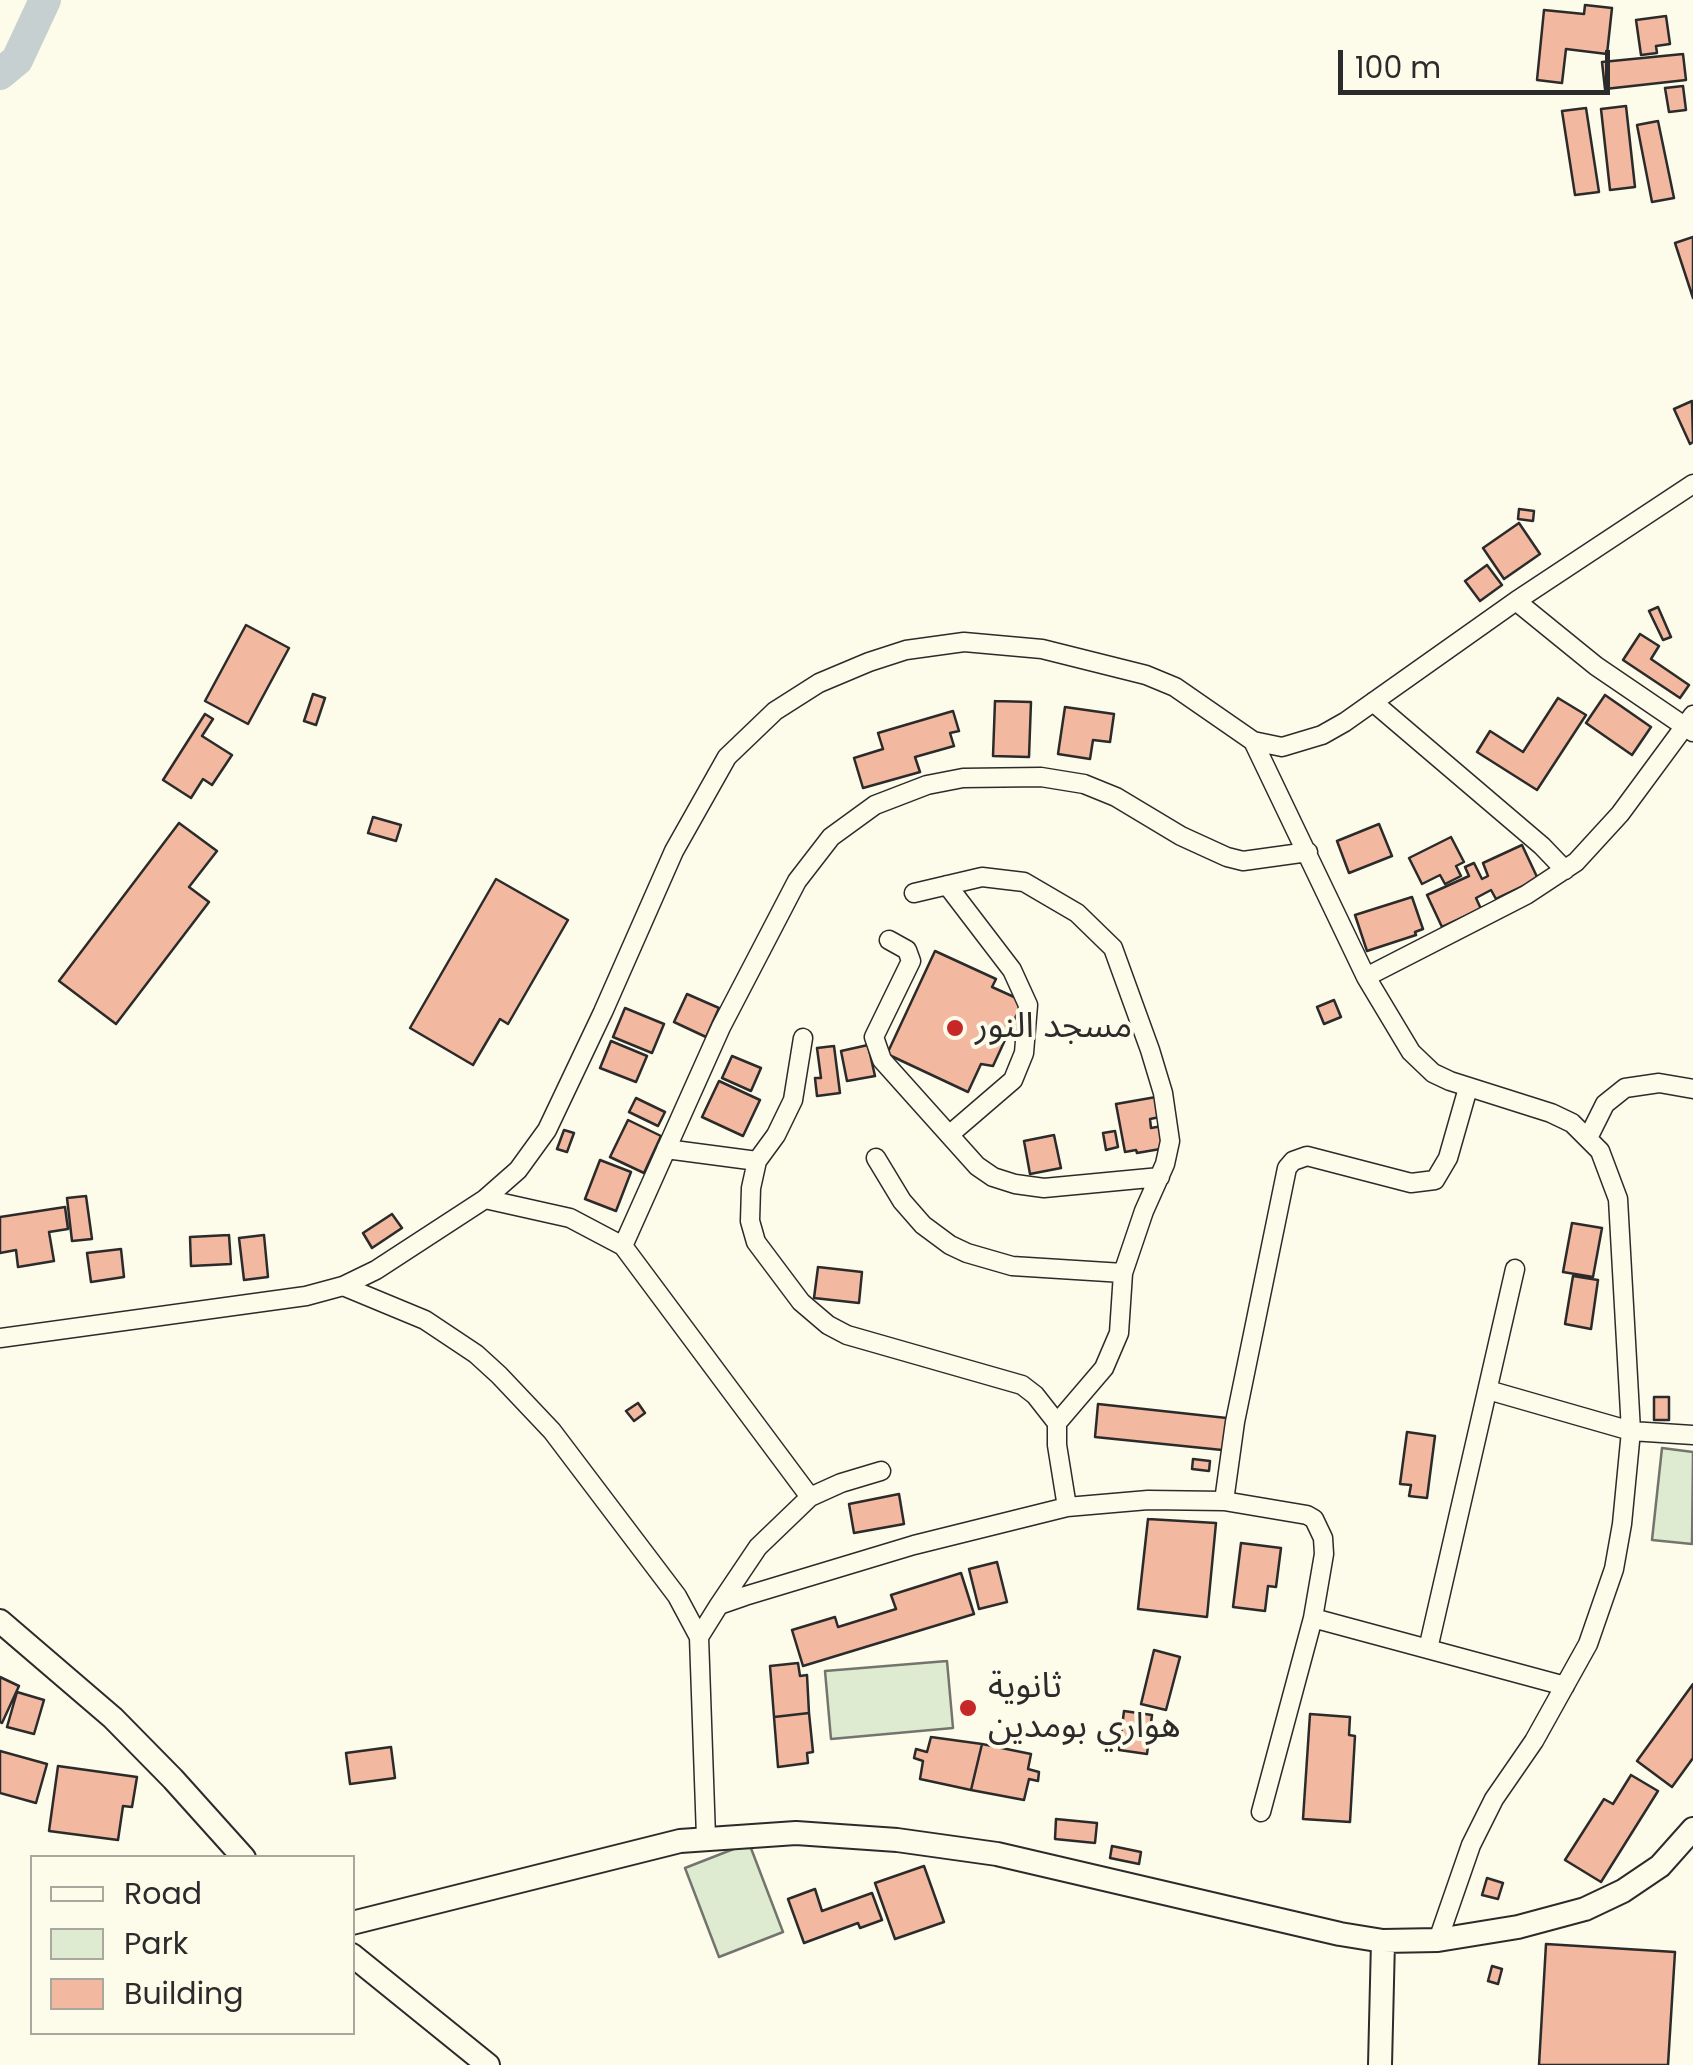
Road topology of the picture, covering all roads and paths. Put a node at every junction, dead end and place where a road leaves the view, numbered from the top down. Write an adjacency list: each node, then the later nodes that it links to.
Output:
1 (1693, 484): 2 (street)
2 (1516, 601): 3 (street); 4 (street)
3 (1374, 702): 5 (street); 7 (street)
4 (1690, 725): 7 (street)
5 (1253, 740): 6 (street); 21 (street)
6 (1308, 852): 11 (street); 17 (street)
7 (1565, 870): 11 (street)
8 (946, 885): 9 (street); 15 (street); 20 (street)
9 (914, 894)
10 (889, 940): 15 (street)
11 (1366, 977): 13 (street)
12 (803, 1038): 19 (street)
13 (1468, 1088): 16 (street); 33 (street)
14 (1693, 1089): 16 (street)
15 (949, 1136): 20 (street)
16 (1588, 1138): 29 (street)
17 (666, 1148): 19 (street); 22 (street)
18 (876, 1158): 24 (street)
19 (757, 1161): 28 (street)
20 (1160, 1177): 24 (street)
21 (486, 1199): 22 (street); 25 (street)
22 (623, 1246): 32 (street)
23 (1515, 1269): 27 (street)
24 (1124, 1273): 28 (street)
25 (343, 1286): 26 (street); 38 (street)
26 (0, 1338)
27 (1488, 1390): 29 (street); 39 (street)
28 (1057, 1423): 34 (street)
29 (1631, 1431): 30 (street); 40 (street)
30 (1693, 1435)
31 (881, 1470): 32 (street)
32 (810, 1498): 35 (street)
33 (1224, 1501): 34 (street); 36 (street)
34 (1067, 1507): 35 (street)
35 (719, 1605): 38 (street)
36 (1314, 1618): 39 (street); 41 (street)
37 (0, 1621): 44 (street)
38 (699, 1636): 43 (street)
39 (1428, 1650): 40 (street)
40 (1565, 1686): 46 (street)
41 (1261, 1812)
42 (1693, 1828): 46 (street)
43 (706, 1837): 45 (street); 47 (street)
44 (241, 1855)
45 (355, 1922)
46 (1438, 1940): 47 (street)
47 (1383, 1941): 50 (street)
48 (355, 1956): 49 (street)
49 (488, 2065)
50 (1380, 2065)

